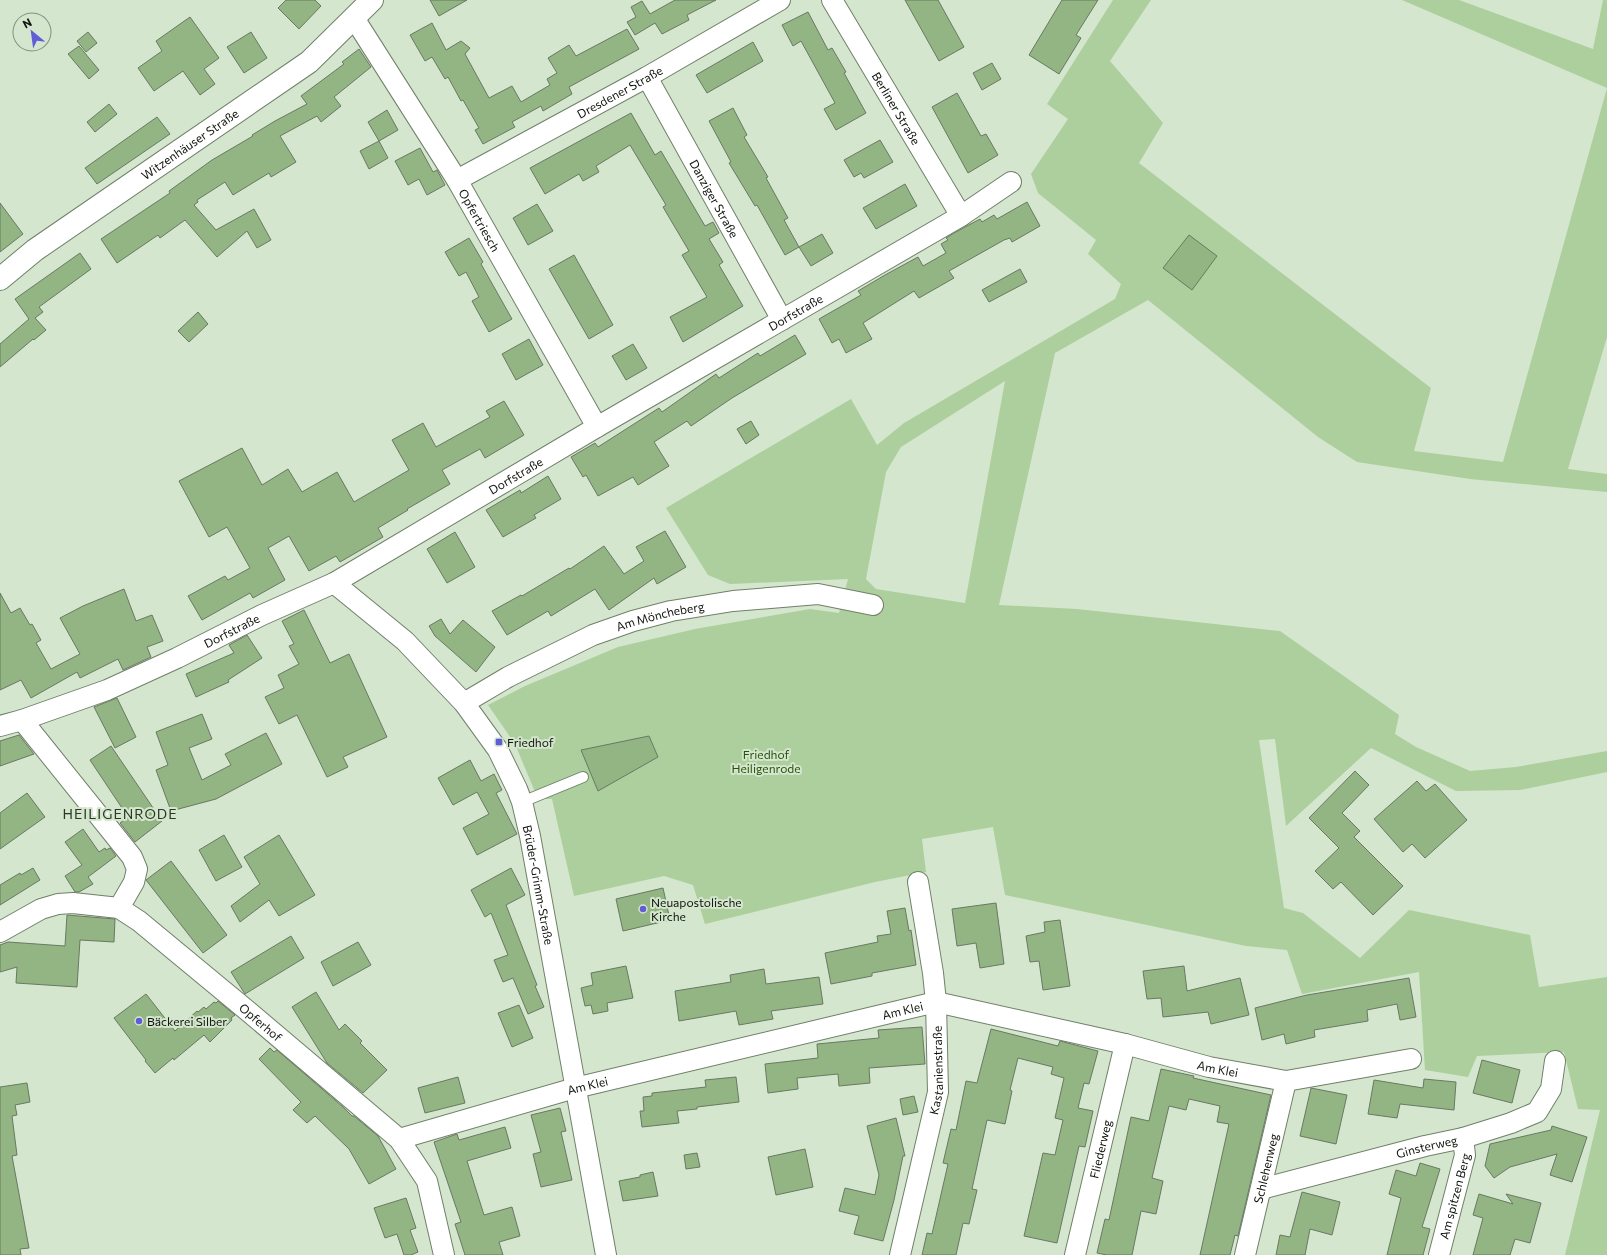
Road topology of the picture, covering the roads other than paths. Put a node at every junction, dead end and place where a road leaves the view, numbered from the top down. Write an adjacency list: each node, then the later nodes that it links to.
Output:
1 (372, 0): 4 (main road, Witzenhäuser Straße)
2 (780, 0): 5 (street, Dresdener Straße)
3 (832, 0): 8 (street, Berliner Straße)
4 (354, 18): 6 (street, Opfertriesch); 9 (main road, Witzenhäuser Straße)
5 (647, 76): 6 (street, Dresdener Straße); 10 (street, Danziger Straße)
6 (457, 180): 11 (street, Opfertriesch)
7 (1011, 182): 8 (street, Dorfstraße)
8 (961, 216): 10 (street, Dorfstraße)
9 (0, 279)
10 (782, 320): 11 (street, Dorfstraße)
11 (597, 427): 12 (street, Dorfstraße)
12 (334, 583): 14 (street, Brüder-Grimm-Straße); 15 (street, Dorfstraße)
13 (873, 605): 14 (street, Am Möncheberg)
14 (464, 703): 18 (street, Brüder-Grimm-Straße)
15 (22, 720): 16 (street, Dorfstraße); 20 (street)
16 (0, 726)
17 (583, 777): 18 (lane)
18 (522, 802): 27 (street, Brüder-Grimm-Straße)
19 (918, 882): 22 (street, Kastanienstraße)
20 (119, 908): 21 (street, Opferhof); 29 (street, Opferhof)
21 (0, 932)
22 (936, 1002): 23 (street, Am Klei); 27 (street, Am Klei); 33 (street, Kastanienstraße)
23 (1124, 1044): 26 (street, Am Klei); 34 (street, Fliederweg)
24 (1410, 1059): 26 (street, Am Klei)
25 (1555, 1061): 28 (street, Ginsterweg)
26 (1286, 1081): 30 (street, Schlehenweg)
27 (575, 1088): 29 (street, Am Klei); 32 (street, Brüder-Grimm-Straße)
28 (1464, 1138): 30 (street, Ginsterweg); 36 (street, Am spitzen Berg)
29 (399, 1139): 31 (street, Opferhof)
30 (1261, 1189): 35 (street, Schlehenweg)
31 (444, 1255)
32 (606, 1255)
33 (900, 1255)
34 (1075, 1255)
35 (1245, 1255)
36 (1440, 1255)

